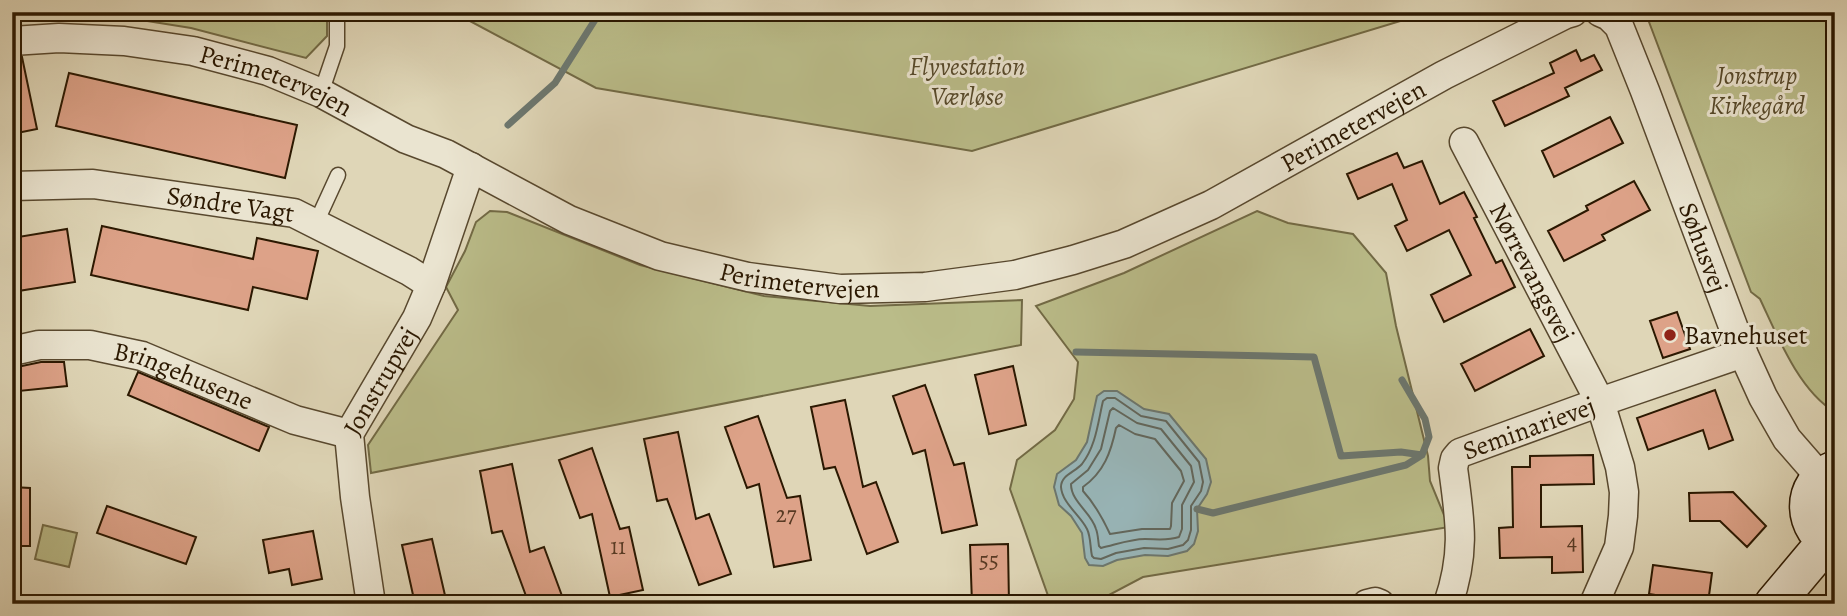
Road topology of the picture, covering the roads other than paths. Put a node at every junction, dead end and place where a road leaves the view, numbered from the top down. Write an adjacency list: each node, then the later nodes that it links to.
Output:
1 (337, 12): 5 (lane)
2 (1573, 12): 7 (street, Perimetervejen)
3 (1600, 12): 13 (street, Søhusvej)
4 (12, 41): 5 (street, Perimetervejen)
5 (321, 93): 7 (street, Perimetervejen)
6 (1464, 142): 14 (street, Nørrevangsvej)
7 (471, 167): 11 (street, Jonstrupvej)
8 (338, 176): 10 (lane)
9 (12, 187): 10 (street, Søndre Vagt)
10 (316, 223): 11 (street, Søndre Vagt)
11 (431, 285): 15 (street, Jonstrupvej)
12 (12, 351): 15 (street, Bringehusene)
13 (1743, 354): 14 (street, Seminarievej); 16 (street, Søhusvej)
14 (1600, 402): 21 (street, Seminarievej); 22 (street, Nørrevangsvej)
15 (349, 434): 18 (street, Jonstrupvej)
16 (1828, 474): 17 (street)
17 (1830, 544): 23 (street)
18 (371, 604)
19 (1367, 604): 20 (street)
20 (1380, 604)
21 (1448, 604)
22 (1594, 604)
23 (1774, 604)

